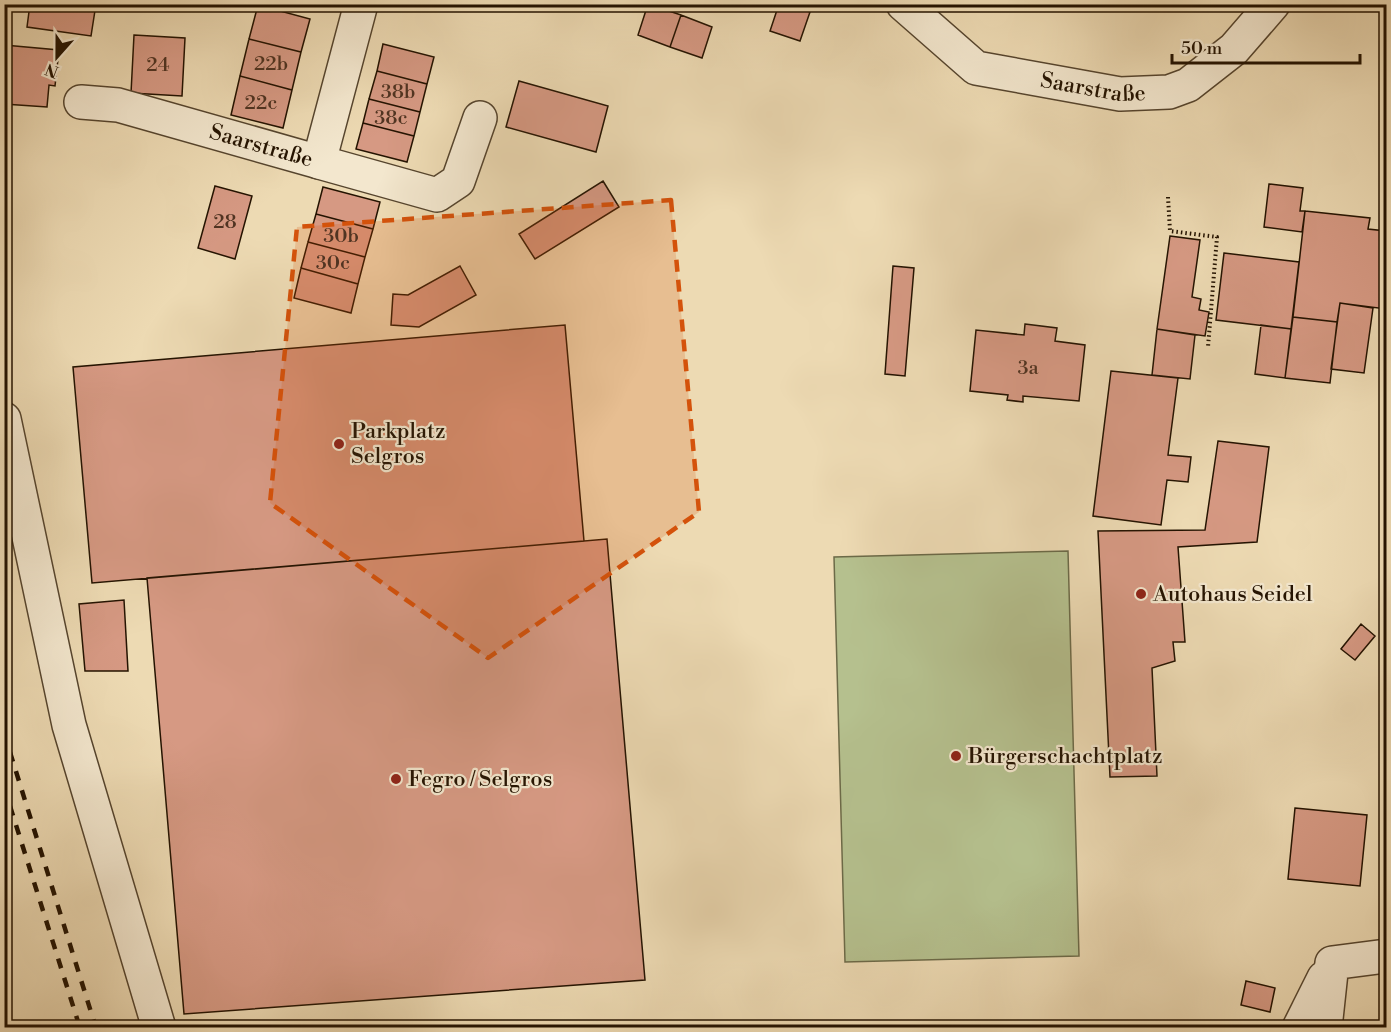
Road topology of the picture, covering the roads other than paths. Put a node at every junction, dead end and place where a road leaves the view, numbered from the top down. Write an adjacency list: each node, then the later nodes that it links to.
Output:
1 (361, 4): 6 (street, Saarstraße)
2 (903, 4): 3 (street, Saarstraße)
3 (1273, 4)
4 (81, 102): 6 (street, Saarstraße)
5 (480, 118): 6 (street)
6 (319, 162)
7 (4, 419): 10 (street)
8 (1386, 956): 9 (street)
9 (1332, 963): 11 (street); 12 (street)
10 (159, 1028)
11 (1299, 1028)
12 (1325, 1028)

